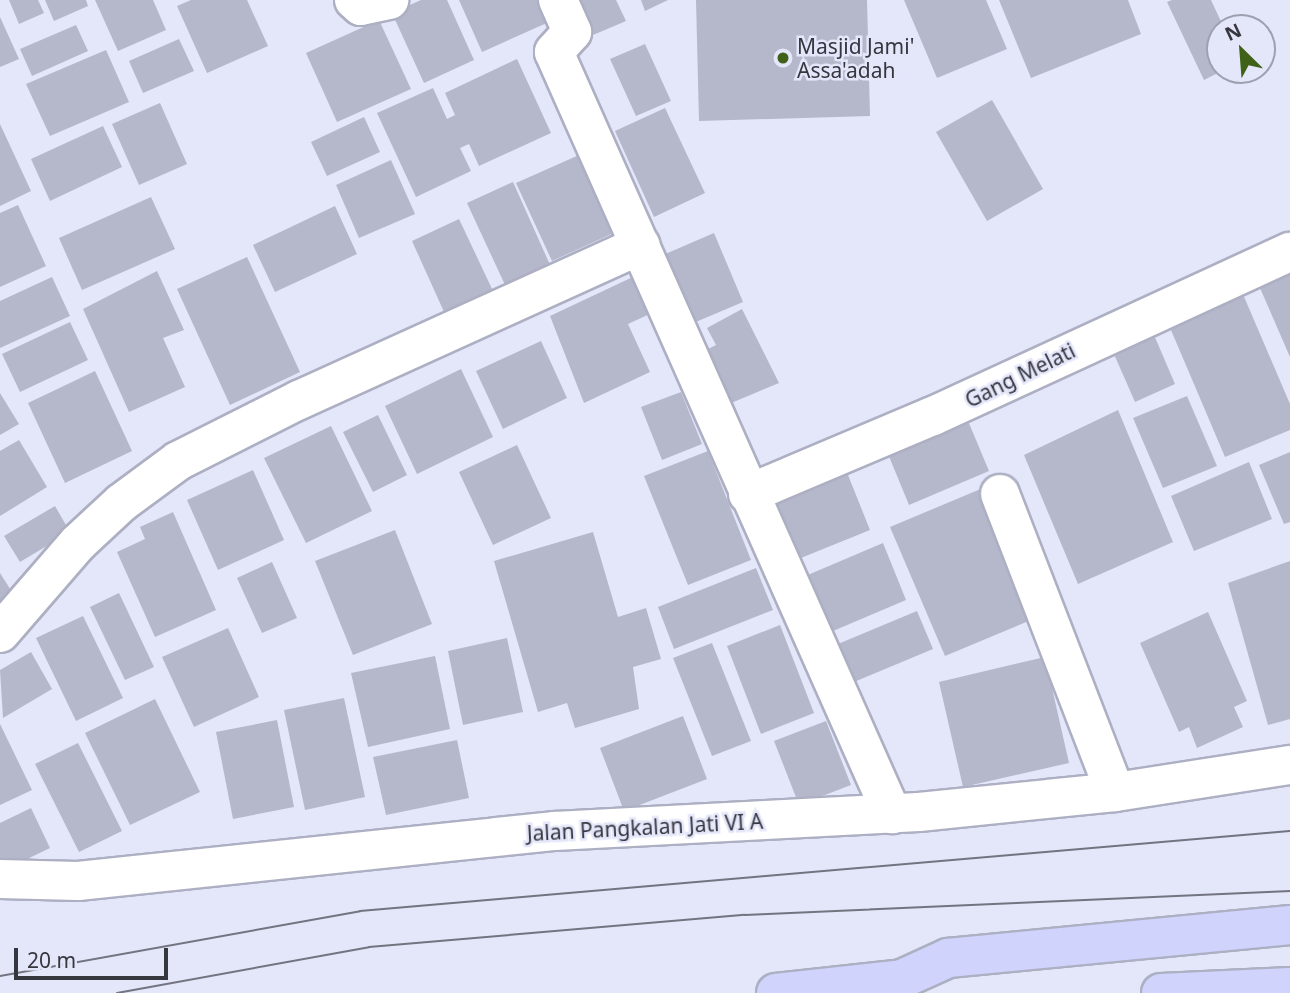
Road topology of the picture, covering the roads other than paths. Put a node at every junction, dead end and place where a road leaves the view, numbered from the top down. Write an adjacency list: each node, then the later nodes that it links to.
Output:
1 (354, 0): 2 (street)
2 (389, 0)
3 (558, 0): 4 (street)
4 (640, 245): 6 (street); 8 (street)
5 (1290, 252): 6 (street, Gang Melati)
6 (748, 494): 11 (street)
7 (1000, 494): 10 (street)
8 (0, 634)
9 (1290, 765): 10 (street, Jalan Pangkalan Jati VI A)
10 (1115, 792): 11 (street, Jalan Pangkalan Jati VI A)
11 (892, 814): 12 (street, Jalan Pangkalan Jati VI A)
12 (0, 879)
13 (1290, 925): 14 (highway)
14 (902, 979): 16 (highway); 17 (highway)
15 (1290, 987): 18 (highway)
16 (776, 993)
17 (944, 993)
18 (1161, 993)

